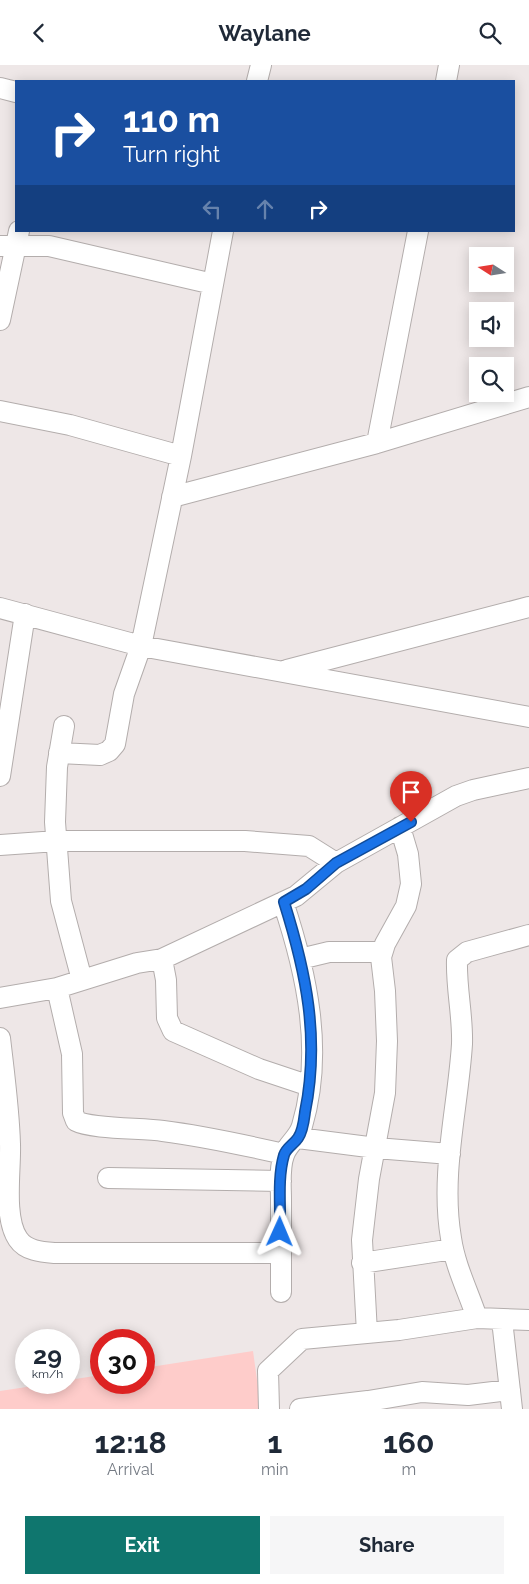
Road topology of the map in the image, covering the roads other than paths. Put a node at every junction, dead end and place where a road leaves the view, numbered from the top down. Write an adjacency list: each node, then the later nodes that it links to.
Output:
1 (261, 65): 3 (street)
2 (450, 65): 4 (street)
3 (257, 80)
4 (446, 80)
5 (0, 88): 6 (street)
6 (15, 92)
7 (223, 232): 10 (street)
8 (418, 232): 14 (street)
9 (12, 241): 10 (street); 11 (street)
10 (213, 284): 15 (street)
11 (0, 320)
12 (529, 397): 14 (street)
13 (0, 411): 15 (street)
14 (378, 443): 16 (street)
15 (181, 456): 16 (street)
16 (172, 497): 20 (street)
17 (529, 607): 21 (street)
18 (0, 608): 19 (street)
19 (25, 614): 20 (street); 25 (street)
20 (141, 646): 21 (street); 24 (street)
21 (281, 672): 22 (street)
22 (529, 717)
23 (64, 726): 24 (street)
24 (59, 753): 28 (street)
25 (0, 776)
26 (529, 779): 27 (street)
27 (400, 827): 30 (street); 33 (street)
28 (57, 841): 29 (street); 30 (street); 36 (street)
29 (0, 845)
30 (336, 863): 31 (street)
31 (284, 902): 34 (street); 35 (street)
32 (529, 935): 43 (street)
33 (382, 952): 35 (street); 42 (street)
34 (162, 959): 36 (street); 40 (street)
35 (300, 959): 40 (street)
36 (82, 980): 37 (street)
37 (57, 988): 38 (street); 44 (street)
38 (0, 998)
39 (0, 1037): 47 (street)
40 (310, 1086): 41 (street)
41 (298, 1137): 42 (street); 44 (street)
42 (376, 1148): 43 (street); 50 (street)
43 (450, 1154): 48 (street)
44 (284, 1155): 46 (street)
45 (108, 1178): 46 (street)
46 (281, 1181): 49 (street)
47 (5, 1221): 49 (street)
48 (453, 1249): 50 (street); 52 (street)
49 (280, 1253): 51 (street)
50 (362, 1263): 55 (street)
51 (281, 1292)
52 (477, 1318): 53 (street); 55 (street)
53 (502, 1320): 54 (street); 56 (street)
54 (529, 1320)
55 (367, 1333): 57 (street)
56 (511, 1399): 58 (street)
57 (269, 1409)
58 (300, 1409)

